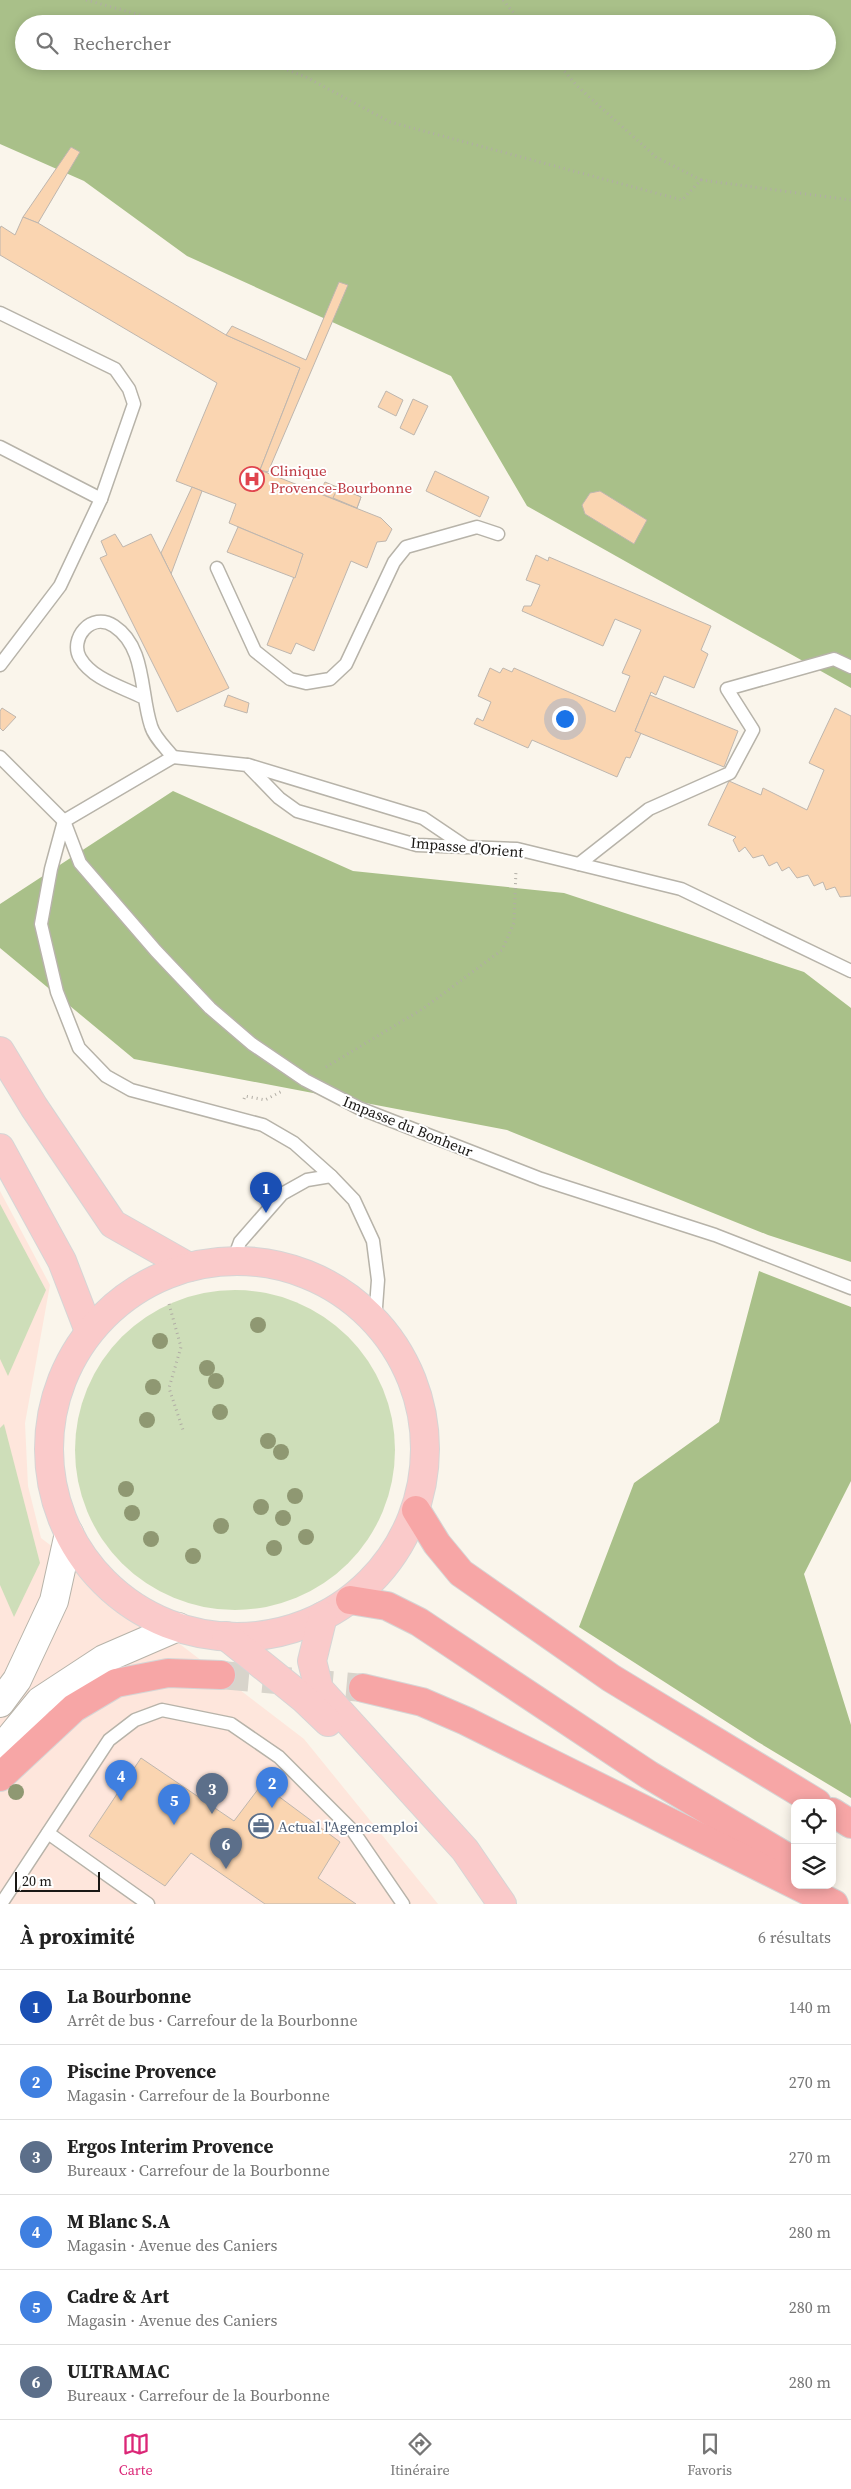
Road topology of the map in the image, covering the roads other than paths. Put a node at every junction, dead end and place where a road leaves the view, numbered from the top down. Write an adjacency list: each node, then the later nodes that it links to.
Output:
1 (0, 313): 3 (lane)
2 (0, 448): 3 (lane)
3 (101, 499): 6 (lane)
4 (498, 534): 5 (lane)
5 (217, 568)
6 (0, 665)
7 (851, 667): 14 (lane)
8 (144, 698): 8 (lane); 10 (lane)
9 (0, 757): 12 (lane)
10 (173, 757): 11 (lane); 12 (lane)
11 (247, 765): 13 (lane); 13 (lane, Impasse d'Orient)
12 (64, 821): 18 (lane); 21 (lane, Impasse du Bonheur)
13 (466, 847): 14 (lane, Impasse d'Orient)
14 (579, 864): 15 (lane, Impasse d'Orient)
15 (851, 971)
16 (0, 1051): 20 (main road)
17 (0, 1148): 23 (main road)
18 (331, 1176): 19 (lane); 22 (lane)
19 (233, 1260): 20 (main road); 22 (main road)
20 (189, 1267): 23 (main road)
21 (851, 1288)
22 (375, 1321): 24 (main road)
23 (90, 1331): 25 (main road)
24 (416, 1510): 26 (main road); 35 (highway)
25 (69, 1533): 28 (main road); 32 (street)
26 (350, 1600): 27 (main road); 40 (highway)
27 (323, 1616): 29 (main road); 39 (main road)
28 (178, 1627): 29 (main road); 33 (street)
29 (226, 1636): 39 (main road)
30 (221, 1675): 34 (highway)
31 (363, 1688): 47 (highway)
32 (0, 1703)
33 (0, 1750)
34 (0, 1777)
35 (810, 1799)
36 (836, 1815): 37 (highway)
37 (851, 1824)
38 (48, 1833): 43 (lane); 44 (lane); 45 (lane)
39 (465, 1850): 46 (main road)
40 (791, 1860)
41 (836, 1887): 42 (highway)
42 (851, 1896)
43 (1, 1904)
44 (148, 1904)
45 (403, 1904)
46 (502, 1904)
47 (834, 1904)

